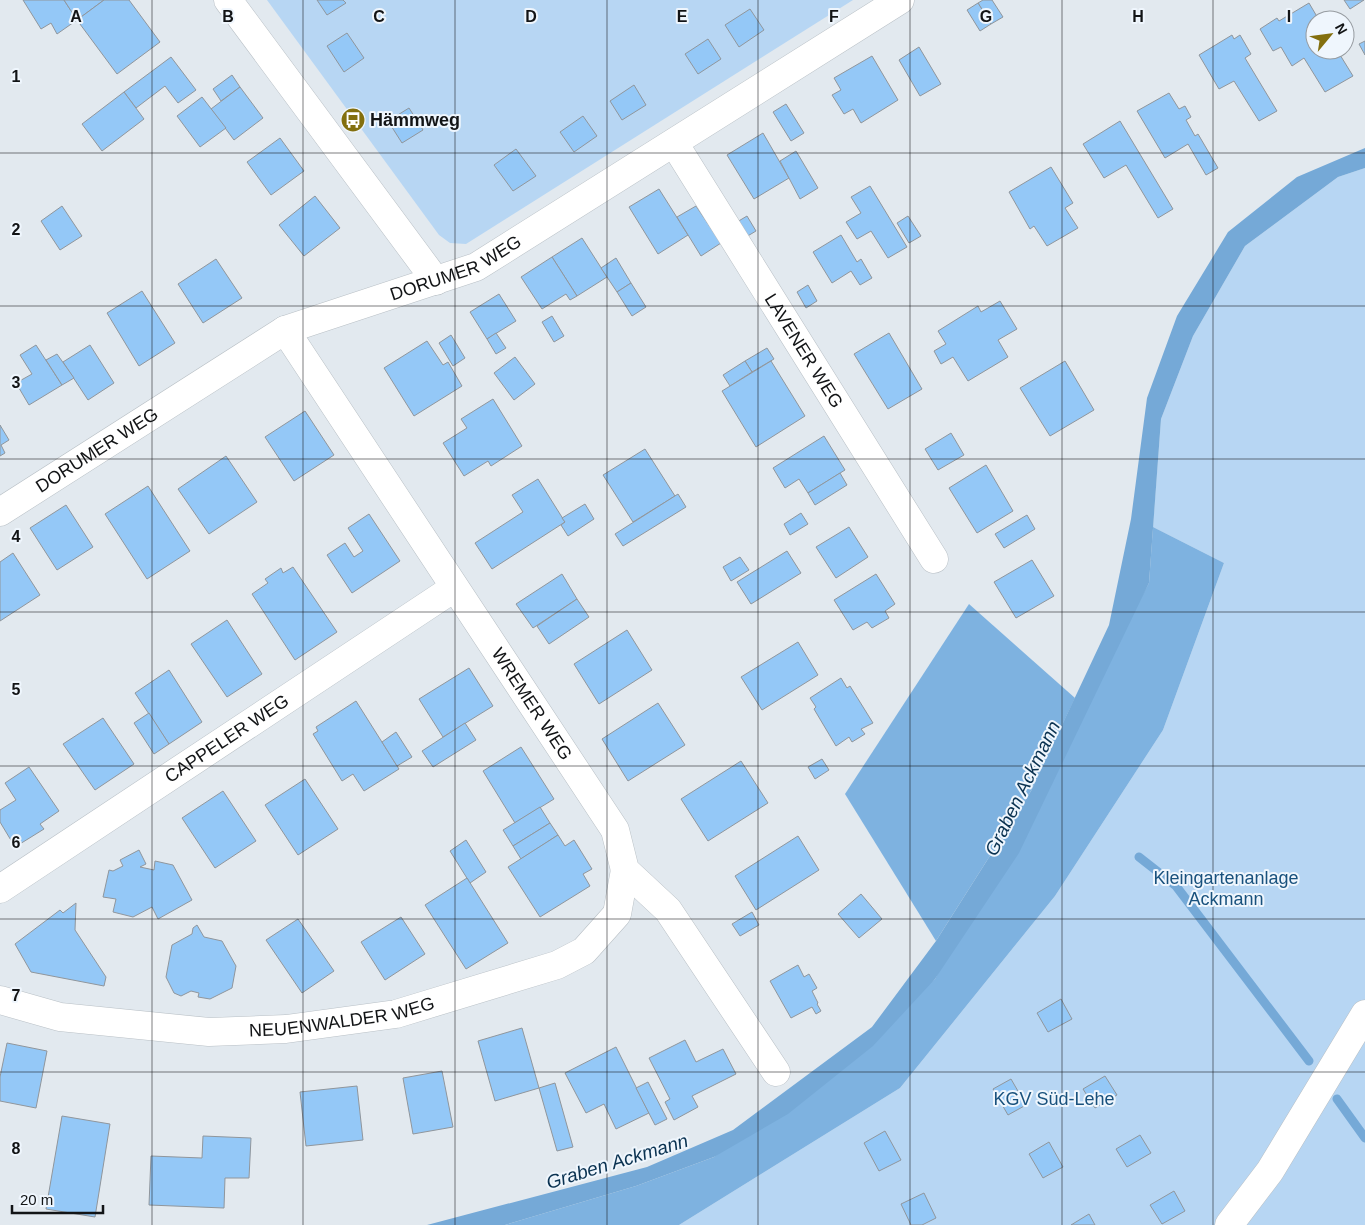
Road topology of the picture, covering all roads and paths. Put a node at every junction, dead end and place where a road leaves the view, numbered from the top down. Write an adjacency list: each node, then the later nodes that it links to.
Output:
1 (228, 0): 4 (street)
2 (900, 0): 3 (street, DORUMER WEG)
3 (674, 143): 4 (street, DORUMER WEG); 7 (street, LAVENER WEG)
4 (436, 281): 5 (street, DORUMER WEG)
5 (285, 330): 6 (street, DORUMER WEG); 8 (street, WREMER WEG)
6 (0, 512)
7 (934, 559)
8 (454, 588): 9 (street, WREMER WEG); 10 (street, CAPPELER WEG)
9 (625, 870): 11 (street, NEUENWALDER WEG); 13 (street)
10 (0, 888)
11 (0, 1000)
12 (1365, 1014): 14 (street)
13 (776, 1072)
14 (1229, 1225)

